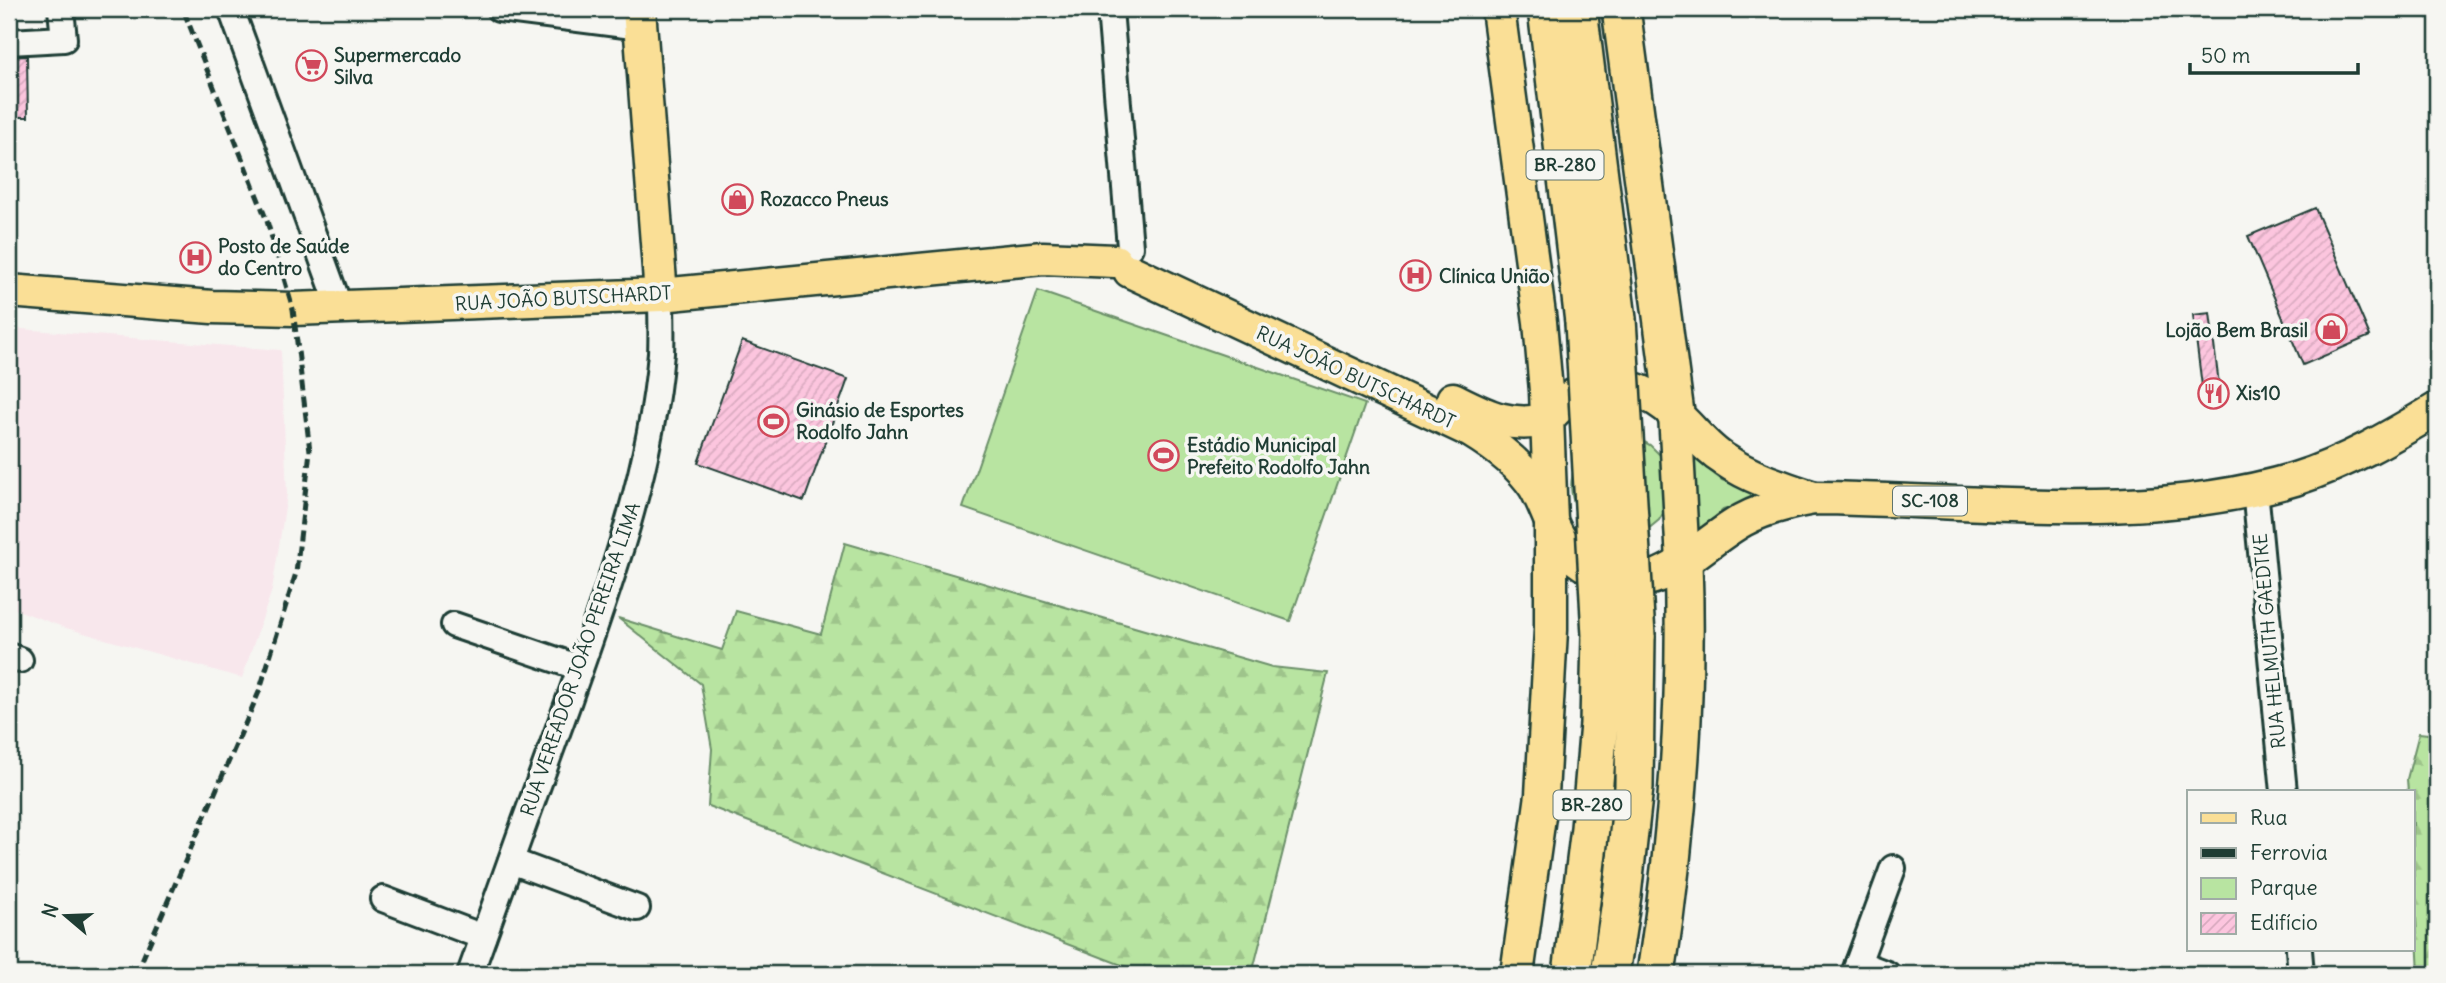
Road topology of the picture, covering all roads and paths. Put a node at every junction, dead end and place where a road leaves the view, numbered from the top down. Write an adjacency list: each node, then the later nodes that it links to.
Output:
1 (61, 9): 10 (street)
2 (231, 9): 14 (street)
3 (499, 9): 9 (street)
4 (1110, 9): 11 (street)
5 (1498, 9): 16 (main road)
6 (1547, 9): 15 (highway, BR-280)
7 (1578, 9): 15 (highway, BR-280)
8 (1621, 9): 17 (highway)
9 (640, 18): 13 (main road)
10 (9, 41)
11 (1128, 257): 13 (main road, RUA JOÃO BUTSCHARDT); 20 (main road, RUA JOÃO BUTSCHARDT); 23 (main road, RUA JOÃO BUTSCHARDT)
12 (9, 291): 14 (main road, RUA JOÃO BUTSCHARDT)
13 (661, 295): 14 (main road, RUA JOÃO BUTSCHARDT); 29 (street, RUA VEREADOR JOÃO PEREIRA LIMA)
14 (340, 308)
15 (1601, 320): 28 (highway, BR-280, bridge)
16 (1545, 364): 19 (main road); 20 (main road)
17 (1673, 399): 19 (main road); 22 (main road, SC-108); 25 (main road)
18 (2437, 409): 21 (main road, SC-108)
19 (1547, 420): 20 (main road, RUA JOÃO BUTSCHARDT); 23 (main road)
20 (1507, 422)
21 (2255, 489): 22 (main road, SC-108); 30 (street, RUA HELMUTH GAEDTKE)
22 (1814, 498): 24 (main road, SC-108)
23 (1551, 521): 25 (main road); 39 (main road)
24 (1735, 524): 25 (main road, SC-108); 26 (main road)
25 (1683, 562): 26 (highway)
26 (1684, 603): 42 (highway)
27 (454, 625): 29 (street)
28 (1618, 636): 40 (highway, BR-280); 41 (highway, BR-280)
29 (580, 668): 31 (street, RUA VEREADOR JOÃO PEREIRA LIMA)
30 (2284, 790)
31 (511, 860): 34 (street); 35 (street, RUA VEREADOR JOÃO PEREIRA LIMA)
32 (1893, 868): 37 (street)
33 (383, 899): 35 (street)
34 (638, 908)
35 (483, 937): 38 (street, RUA VEREADOR JOÃO PEREIRA LIMA)
36 (2299, 951): 44 (street)
37 (1856, 969): 43 (street)
38 (470, 974)
39 (1517, 974)
40 (1572, 974)
41 (1610, 974)
42 (1656, 974)
43 (1887, 974)
44 (2301, 974)

